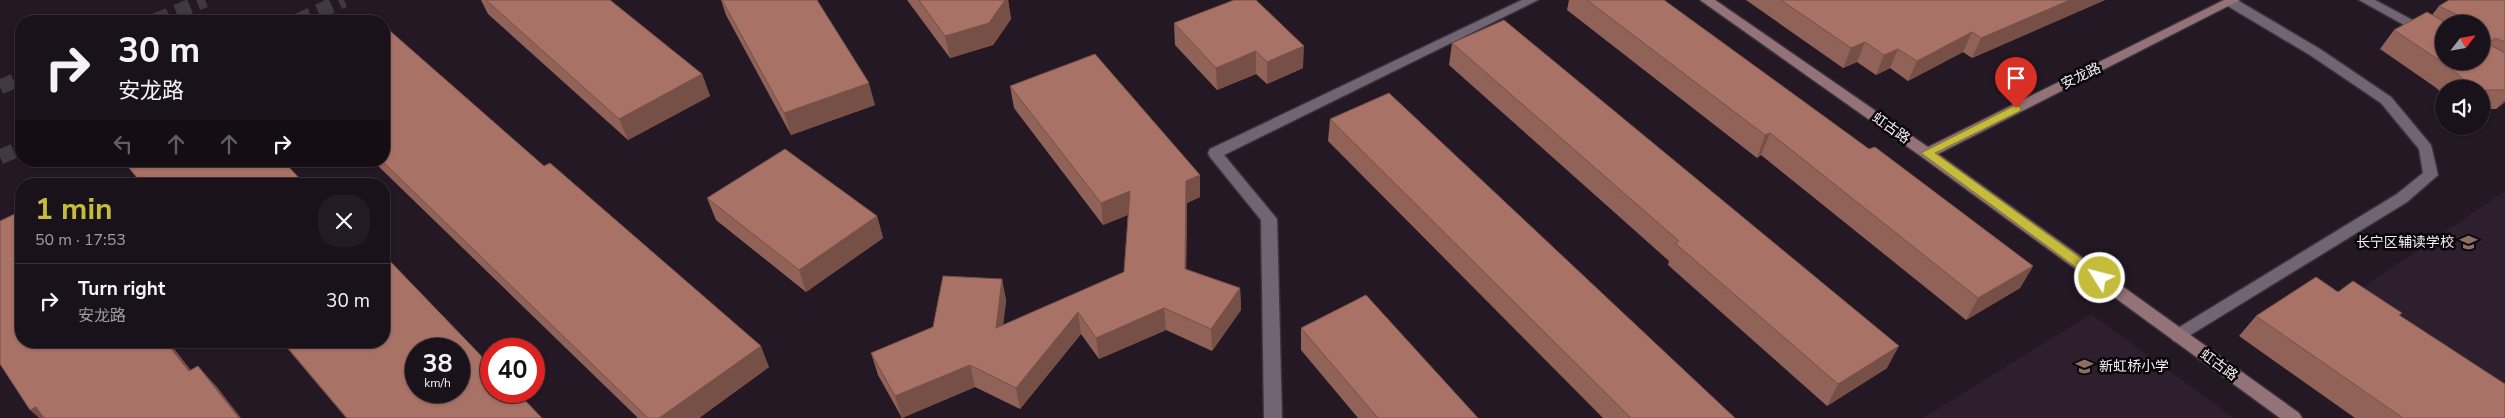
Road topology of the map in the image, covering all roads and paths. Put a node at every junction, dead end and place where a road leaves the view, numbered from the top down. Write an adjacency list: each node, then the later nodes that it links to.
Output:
1 (1532, 0): 8 (street)
2 (1706, 0): 6 (street, 虹古路)
3 (2365, 0): 5 (street)
4 (2233, 1): 6 (street, 安龙路); 7 (street)
5 (2435, 37)
6 (1927, 153): 7 (street, 虹古路)
7 (2179, 336): 9 (street, 虹古路)
8 (1273, 418)
9 (2293, 418)

